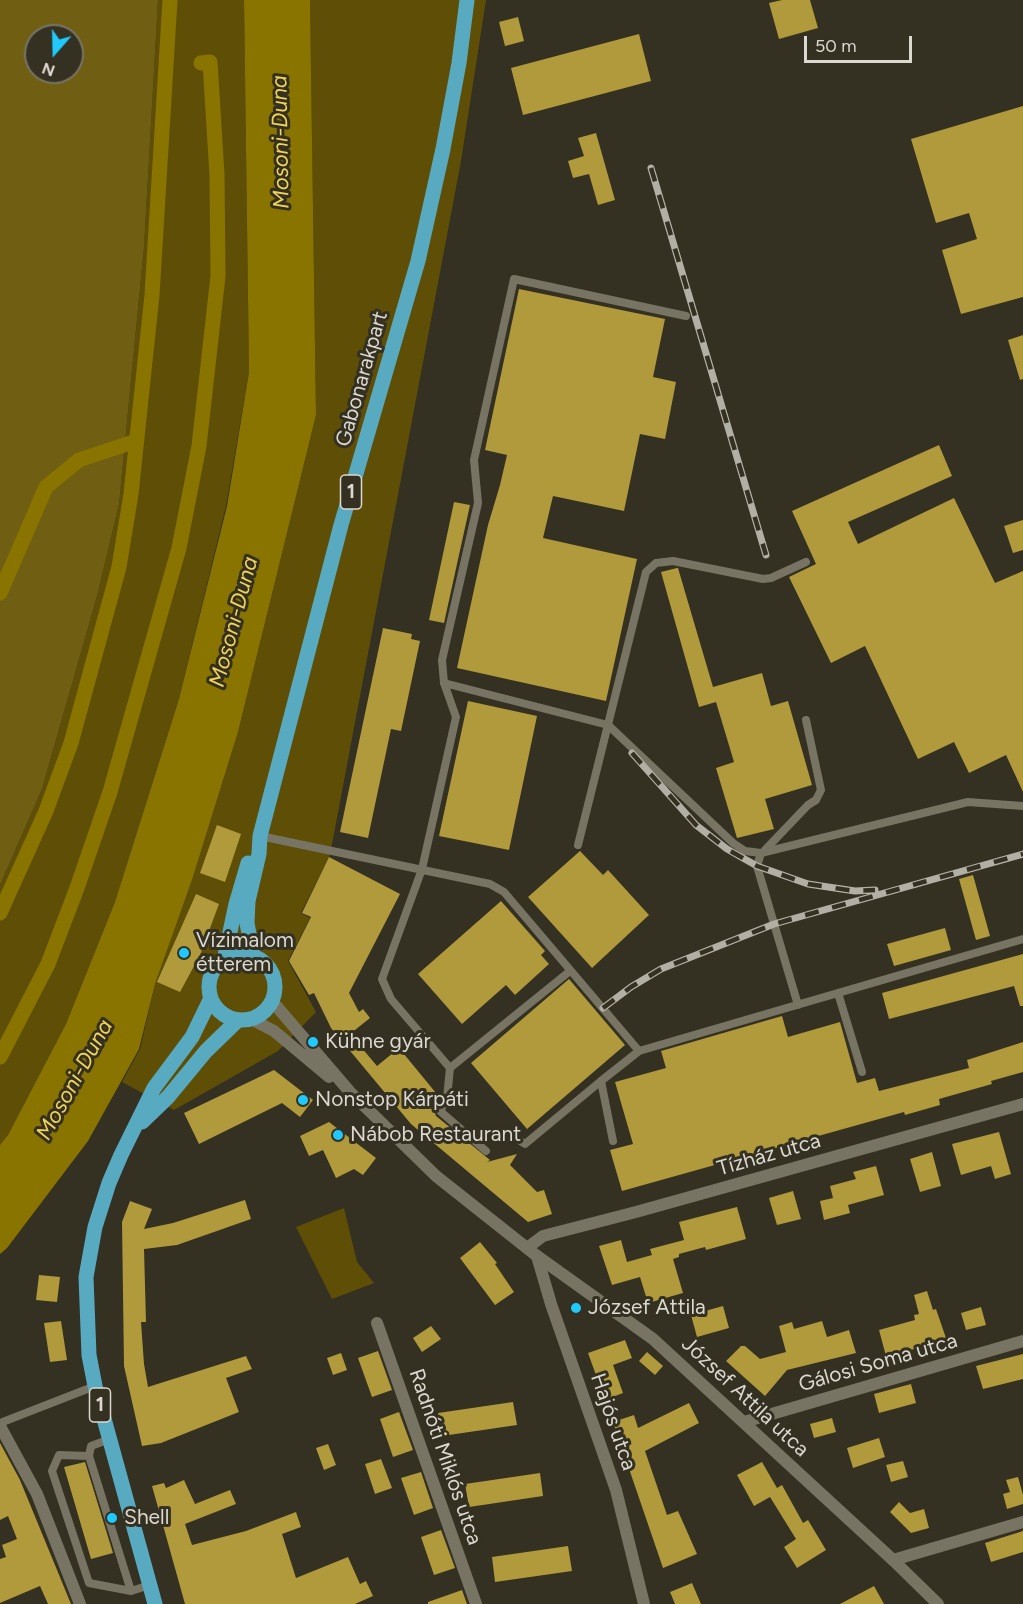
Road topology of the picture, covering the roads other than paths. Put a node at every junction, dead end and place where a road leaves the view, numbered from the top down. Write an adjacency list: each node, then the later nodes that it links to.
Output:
1 (466, 0): 8 (main road, Gabonarakpart / 1)
2 (686, 316): 4 (lane)
3 (806, 562): 6 (lane)
4 (444, 683): 6 (lane); 11 (lane)
5 (806, 720): 10 (lane)
6 (608, 724): 9 (lane); 10 (lane)
7 (1023, 806): 10 (lane)
8 (260, 836): 11 (lane); 13 (main road, 1); 14 (main road, 1)
9 (578, 845)
10 (763, 852): 19 (lane)
11 (422, 869): 15 (lane); 22 (lane)
12 (1023, 939): 16 (lane)
13 (253, 956): 14 (main road); 18 (main road)
14 (224, 960): 17 (main road, 1)
15 (570, 971): 21 (lane); 22 (lane)
16 (838, 993): 19 (lane); 23 (lane)
17 (211, 998): 20 (main road); 27 (main road, 1)
18 (272, 1001): 20 (main road, 1); 25 (street, József Attila utca)
19 (798, 1005): 21 (lane)
20 (245, 1019): 25 (street, József Attila utca); 27 (main road, 1)
21 (639, 1051): 24 (lane)
22 (450, 1068): 30 (lane)
23 (862, 1072)
24 (601, 1081): 28 (lane); 29 (lane)
25 (350, 1092): 31 (street, József Attila utca)
26 (1023, 1104): 31 (street, Tízház utca)
27 (135, 1128): 34 (main road, 1)
28 (511, 1135)
29 (613, 1141)
30 (486, 1151)
31 (532, 1252): 35 (street, József Attila utca); 46 (street, Hajós utca)
32 (377, 1323): 45 (street, Radnóti Miklós utca)
33 (1023, 1341): 35 (street, Gálosi Soma utca)
34 (95, 1386): 36 (lane); 37 (main road, 1)
35 (744, 1422): 40 (street, József Attila utca)
36 (0, 1424): 43 (street)
37 (110, 1439): 38 (lane); 41 (main road, 1)
38 (89, 1456): 42 (lane); 42 (lane)
39 (1023, 1522): 40 (street)
40 (893, 1560): 47 (street, József Attila utca)
41 (150, 1585): 42 (lane); 44 (main road, 1)
42 (131, 1591)
43 (80, 1604)
44 (155, 1604)
45 (476, 1604)
46 (644, 1604)
47 (938, 1604)

